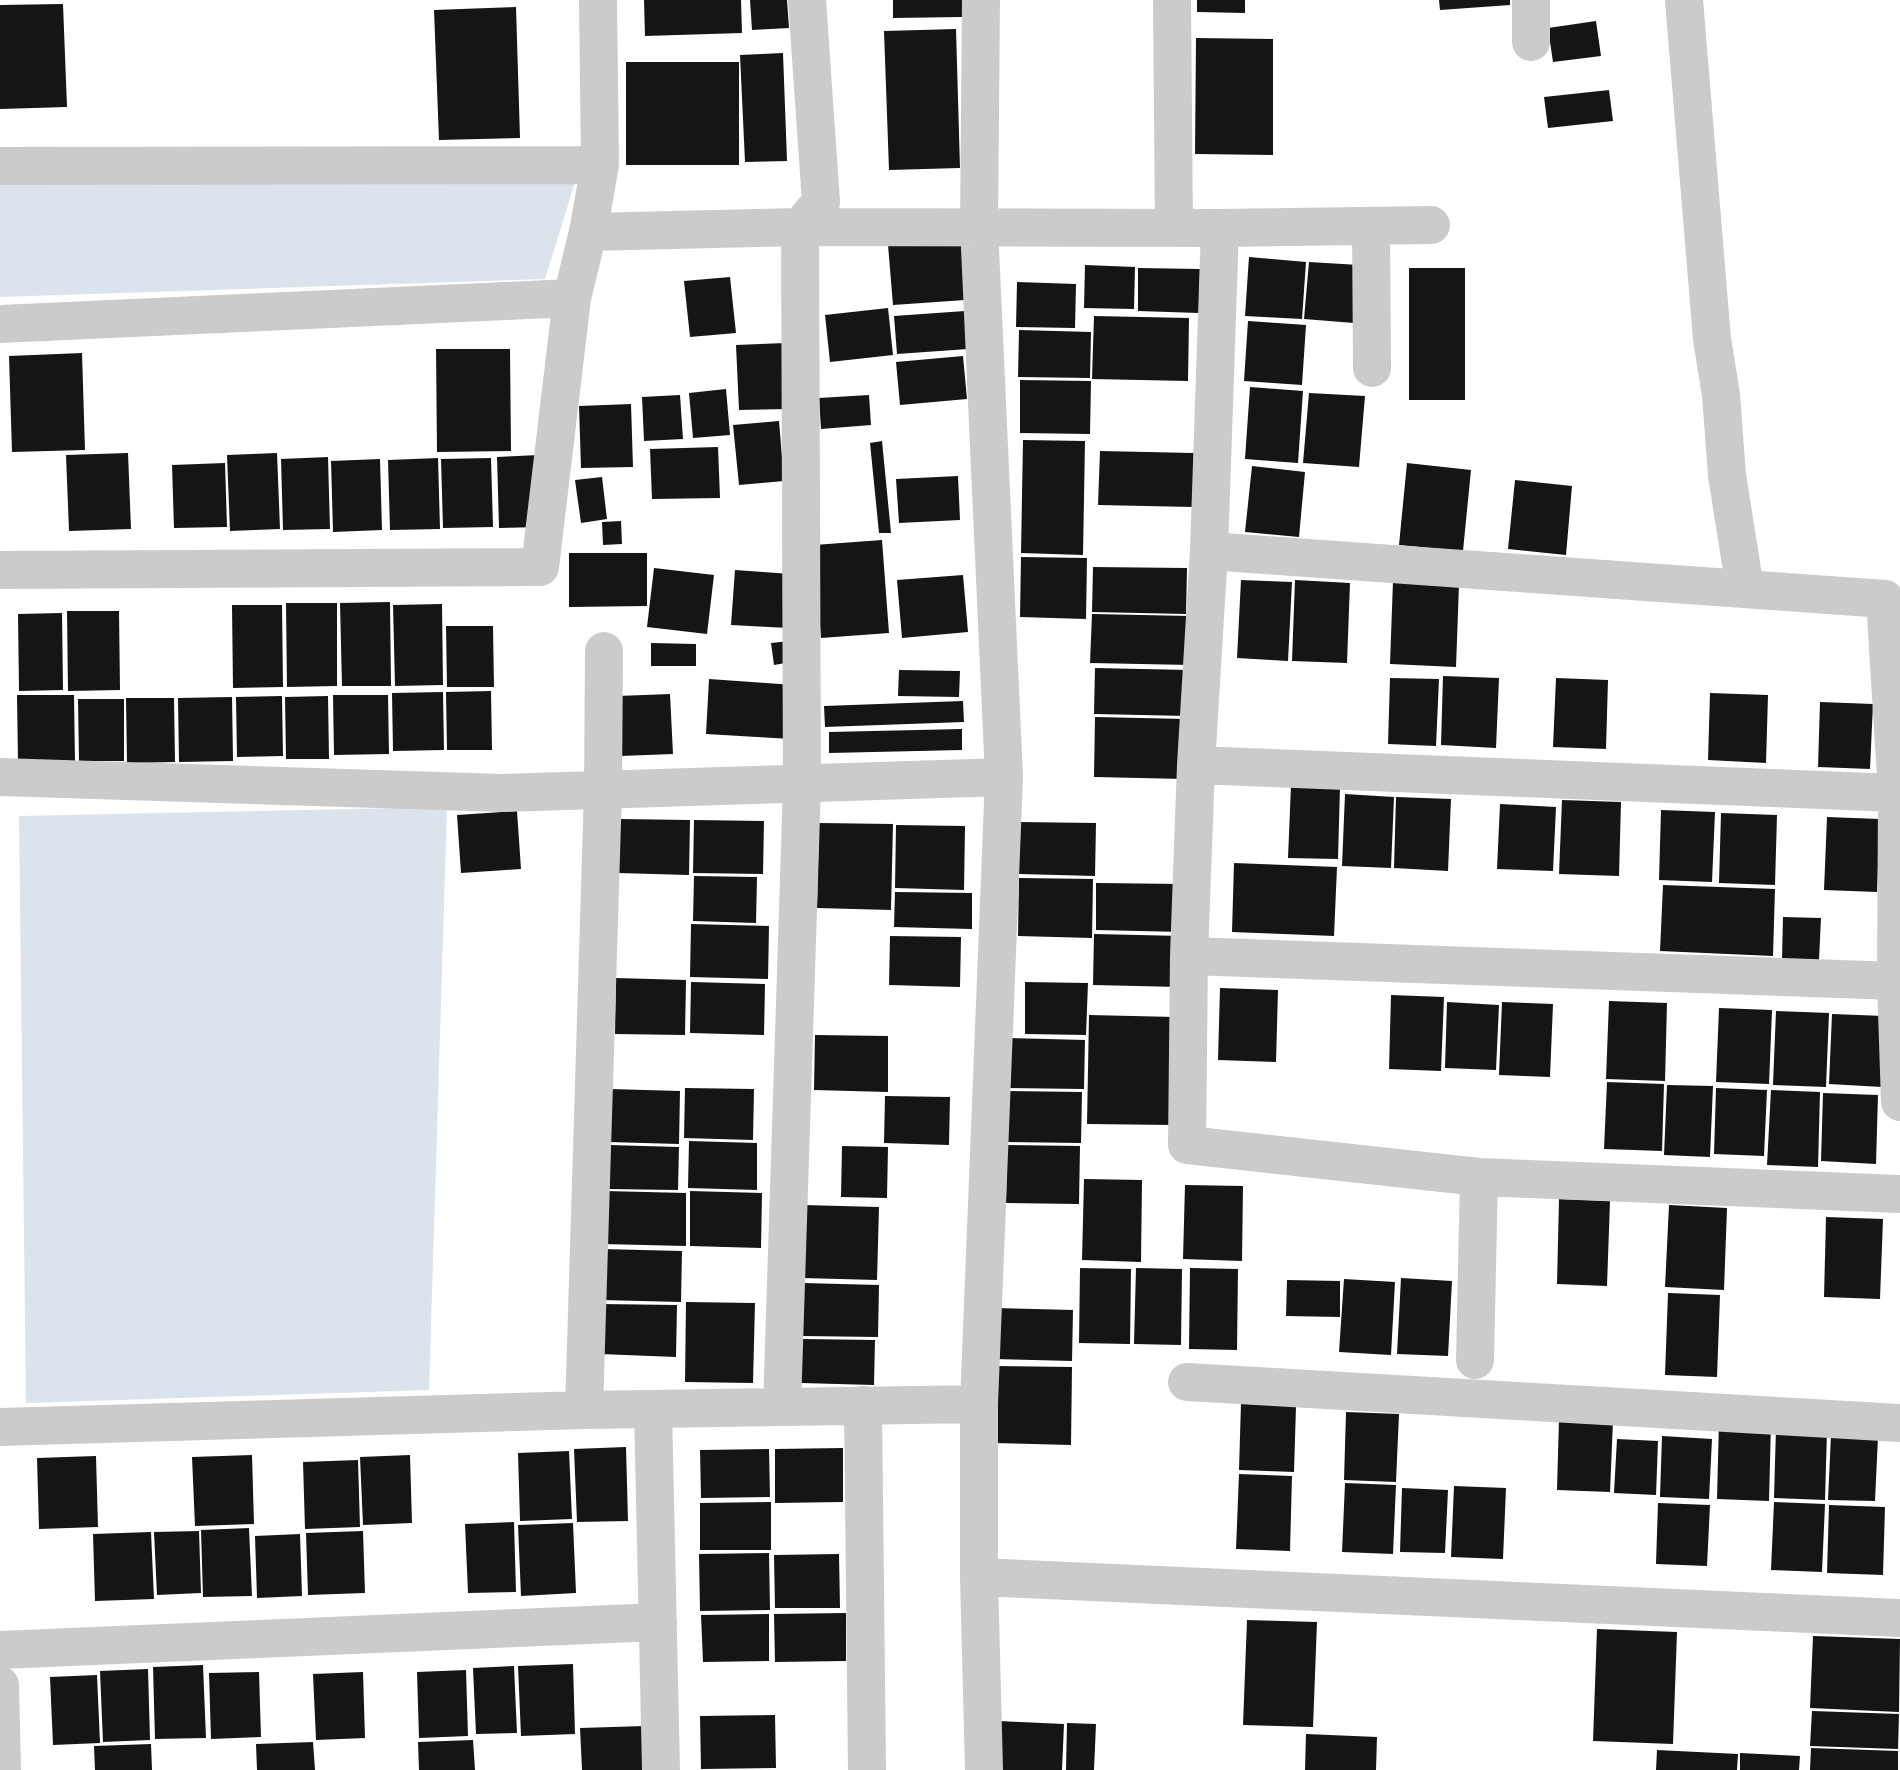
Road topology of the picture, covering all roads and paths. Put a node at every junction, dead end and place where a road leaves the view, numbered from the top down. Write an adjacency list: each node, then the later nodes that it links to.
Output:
1 (597, 0): 8 (street)
2 (807, 0): 13 (street)
3 (981, 0): 11 (street)
4 (1172, 0): 14 (street)
5 (1531, 0): 7 (street)
6 (1684, 0): 22 (street)
7 (1531, 42)
8 (600, 165): 9 (street); 16 (street)
9 (0, 166)
10 (1431, 225): 12 (street)
11 (979, 226): 13 (street); 14 (street); 26 (street)
12 (1371, 226): 15 (street); 19 (street)
13 (800, 227): 16 (street); 27 (street)
14 (1174, 228): 15 (street)
15 (1220, 228): 20 (street)
16 (588, 232): 17 (street)
17 (572, 298): 18 (street); 21 (street)
18 (0, 324)
19 (1372, 369)
20 (1209, 551): 22 (street); 24 (street)
21 (0, 570)
22 (1745, 589): 29 (street)
23 (604, 651): 28 (street)
24 (1196, 765): 29 (street); 30 (street)
25 (0, 777): 28 (street)
26 (1004, 777): 27 (street); 37 (street)
27 (802, 785): 28 (street); 39 (street)
28 (603, 790): 40 (street)
29 (1897, 793): 31 (street)
30 (1189, 956): 31 (street); 33 (street)
31 (1896, 981): 32 (street)
32 (1900, 1102)
33 (1479, 1177): 34 (street); 35 (street)
34 (1900, 1194)
35 (1475, 1360)
36 (1187, 1382): 42 (street)
37 (979, 1404): 38 (street); 44 (street)
38 (863, 1405): 39 (street); 51 (street)
39 (782, 1407): 41 (street)
40 (584, 1409): 41 (street); 43 (street)
41 (653, 1409): 46 (street)
42 (1900, 1423)
43 (0, 1427)
44 (979, 1577): 45 (street); 52 (street)
45 (1900, 1618)
46 (658, 1622): 47 (street); 50 (street)
47 (0, 1650)
48 (0, 1685): 49 (street)
49 (2, 1770)
50 (662, 1770)
51 (867, 1770)
52 (984, 1770)

